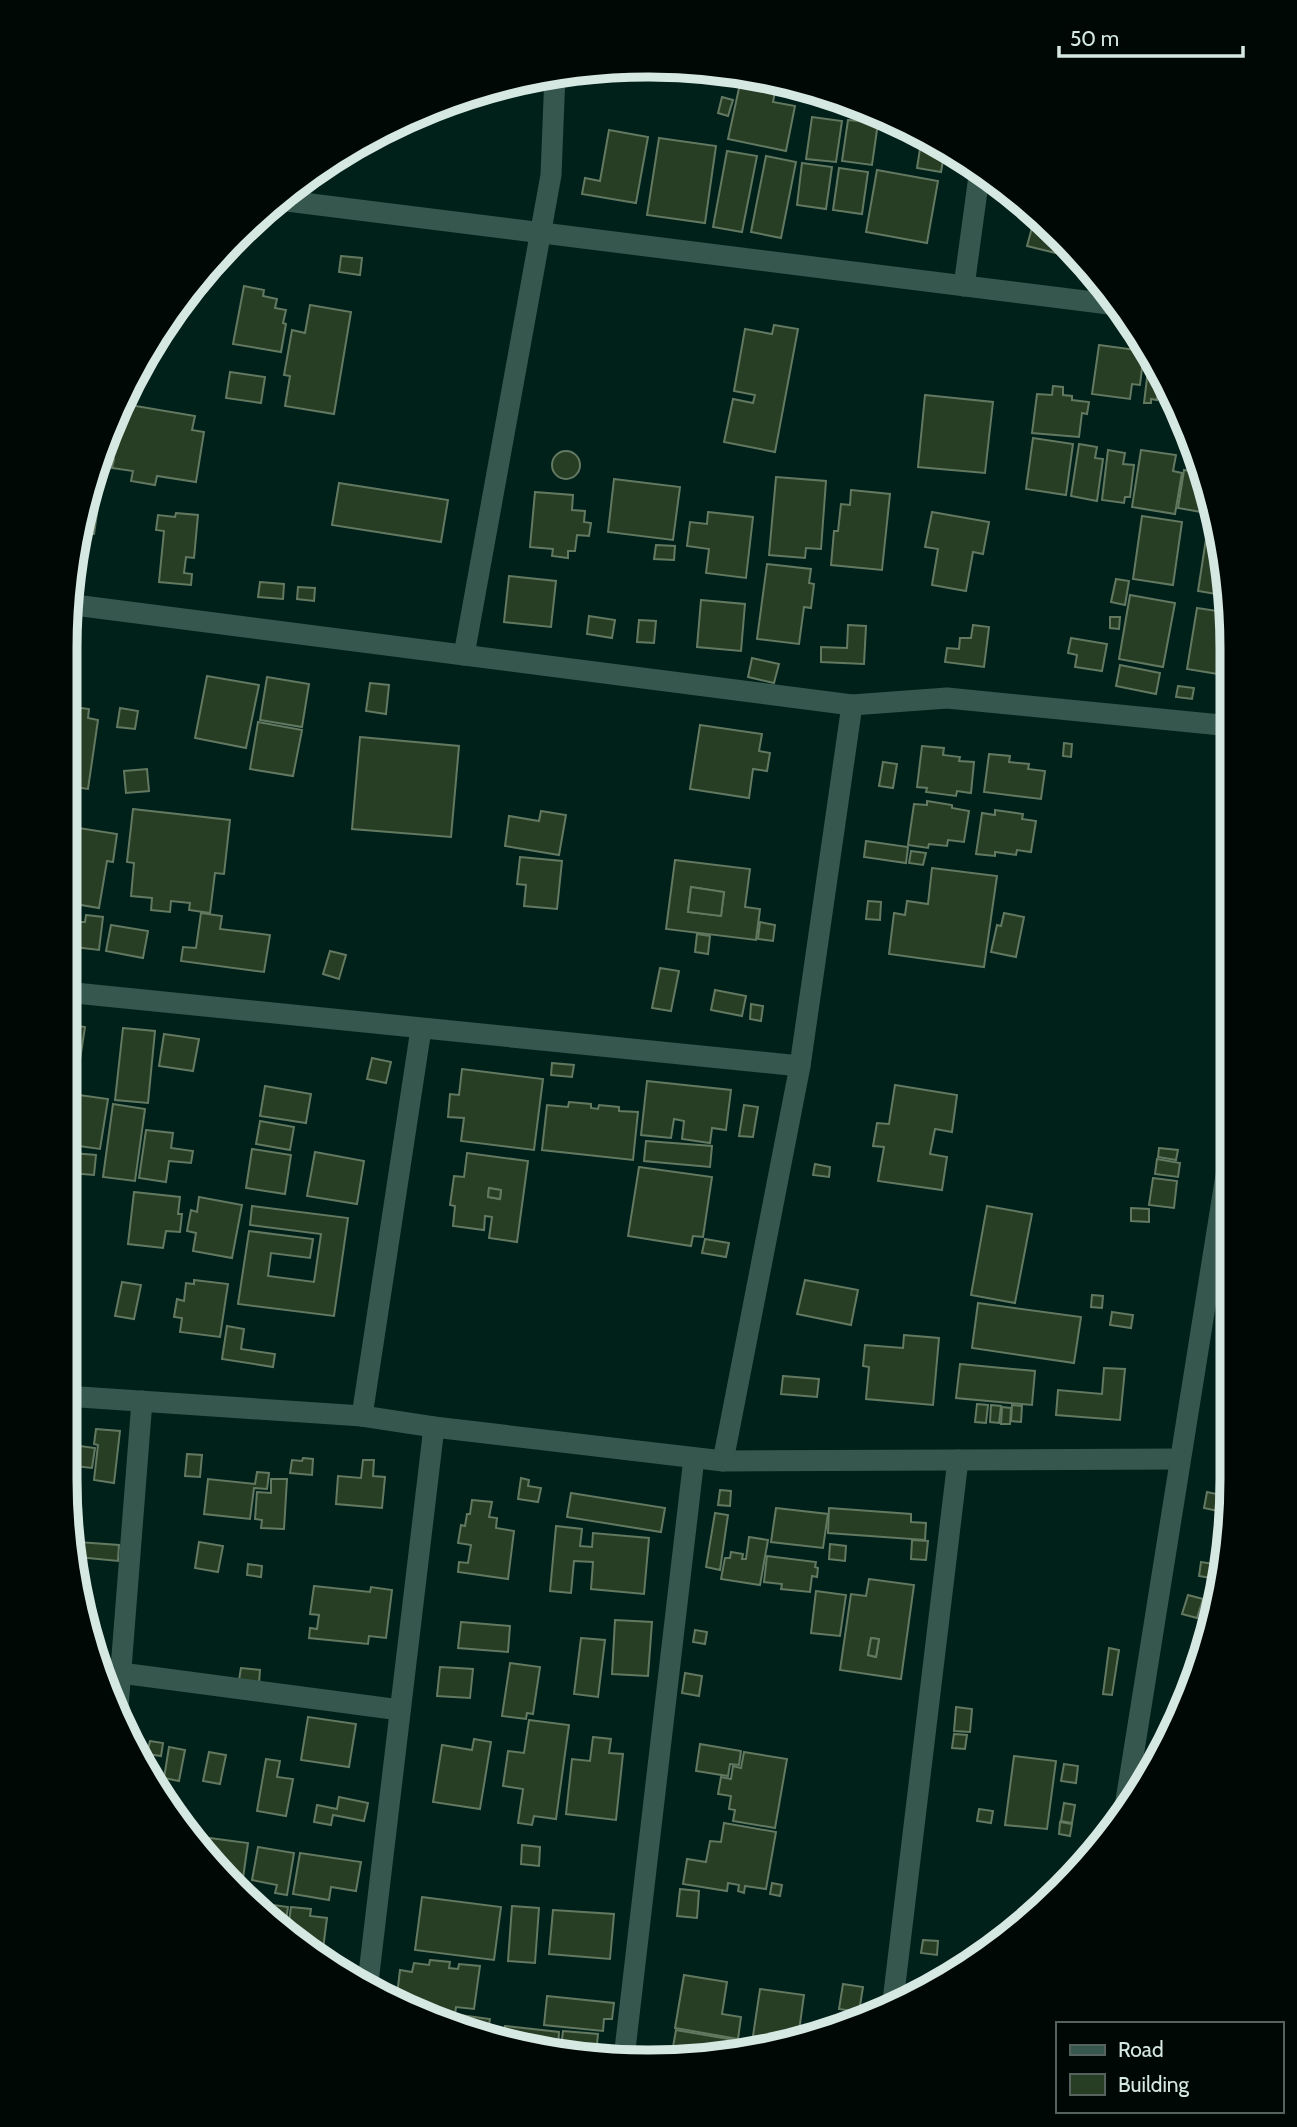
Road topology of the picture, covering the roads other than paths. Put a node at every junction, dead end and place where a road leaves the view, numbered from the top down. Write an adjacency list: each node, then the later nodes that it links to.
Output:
1 (555, 85): 4 (street)
2 (978, 182): 5 (street)
3 (293, 202): 4 (street)
4 (540, 233): 5 (street); 8 (street)
5 (964, 286): 6 (street)
6 (1104, 303)
7 (79, 605): 8 (street)
8 (464, 655): 9 (street)
9 (852, 705): 10 (street); 13 (street)
10 (1220, 725)
11 (77, 993): 12 (street)
12 (421, 1029): 13 (street); 17 (street)
13 (800, 1066): 22 (street)
14 (1220, 1212): 20 (street)
15 (77, 1396): 16 (street)
16 (142, 1401): 17 (street); 23 (street)
17 (362, 1416): 18 (street)
18 (434, 1427): 19 (street); 24 (street)
19 (694, 1458): 22 (street); 28 (street)
20 (1180, 1459): 21 (street); 25 (street)
21 (958, 1460): 22 (street); 27 (street)
22 (723, 1461)
23 (114, 1678): 24 (street)
24 (400, 1710): 26 (street)
25 (1128, 1790)
26 (369, 1976)
27 (894, 1994)
28 (625, 2049)

